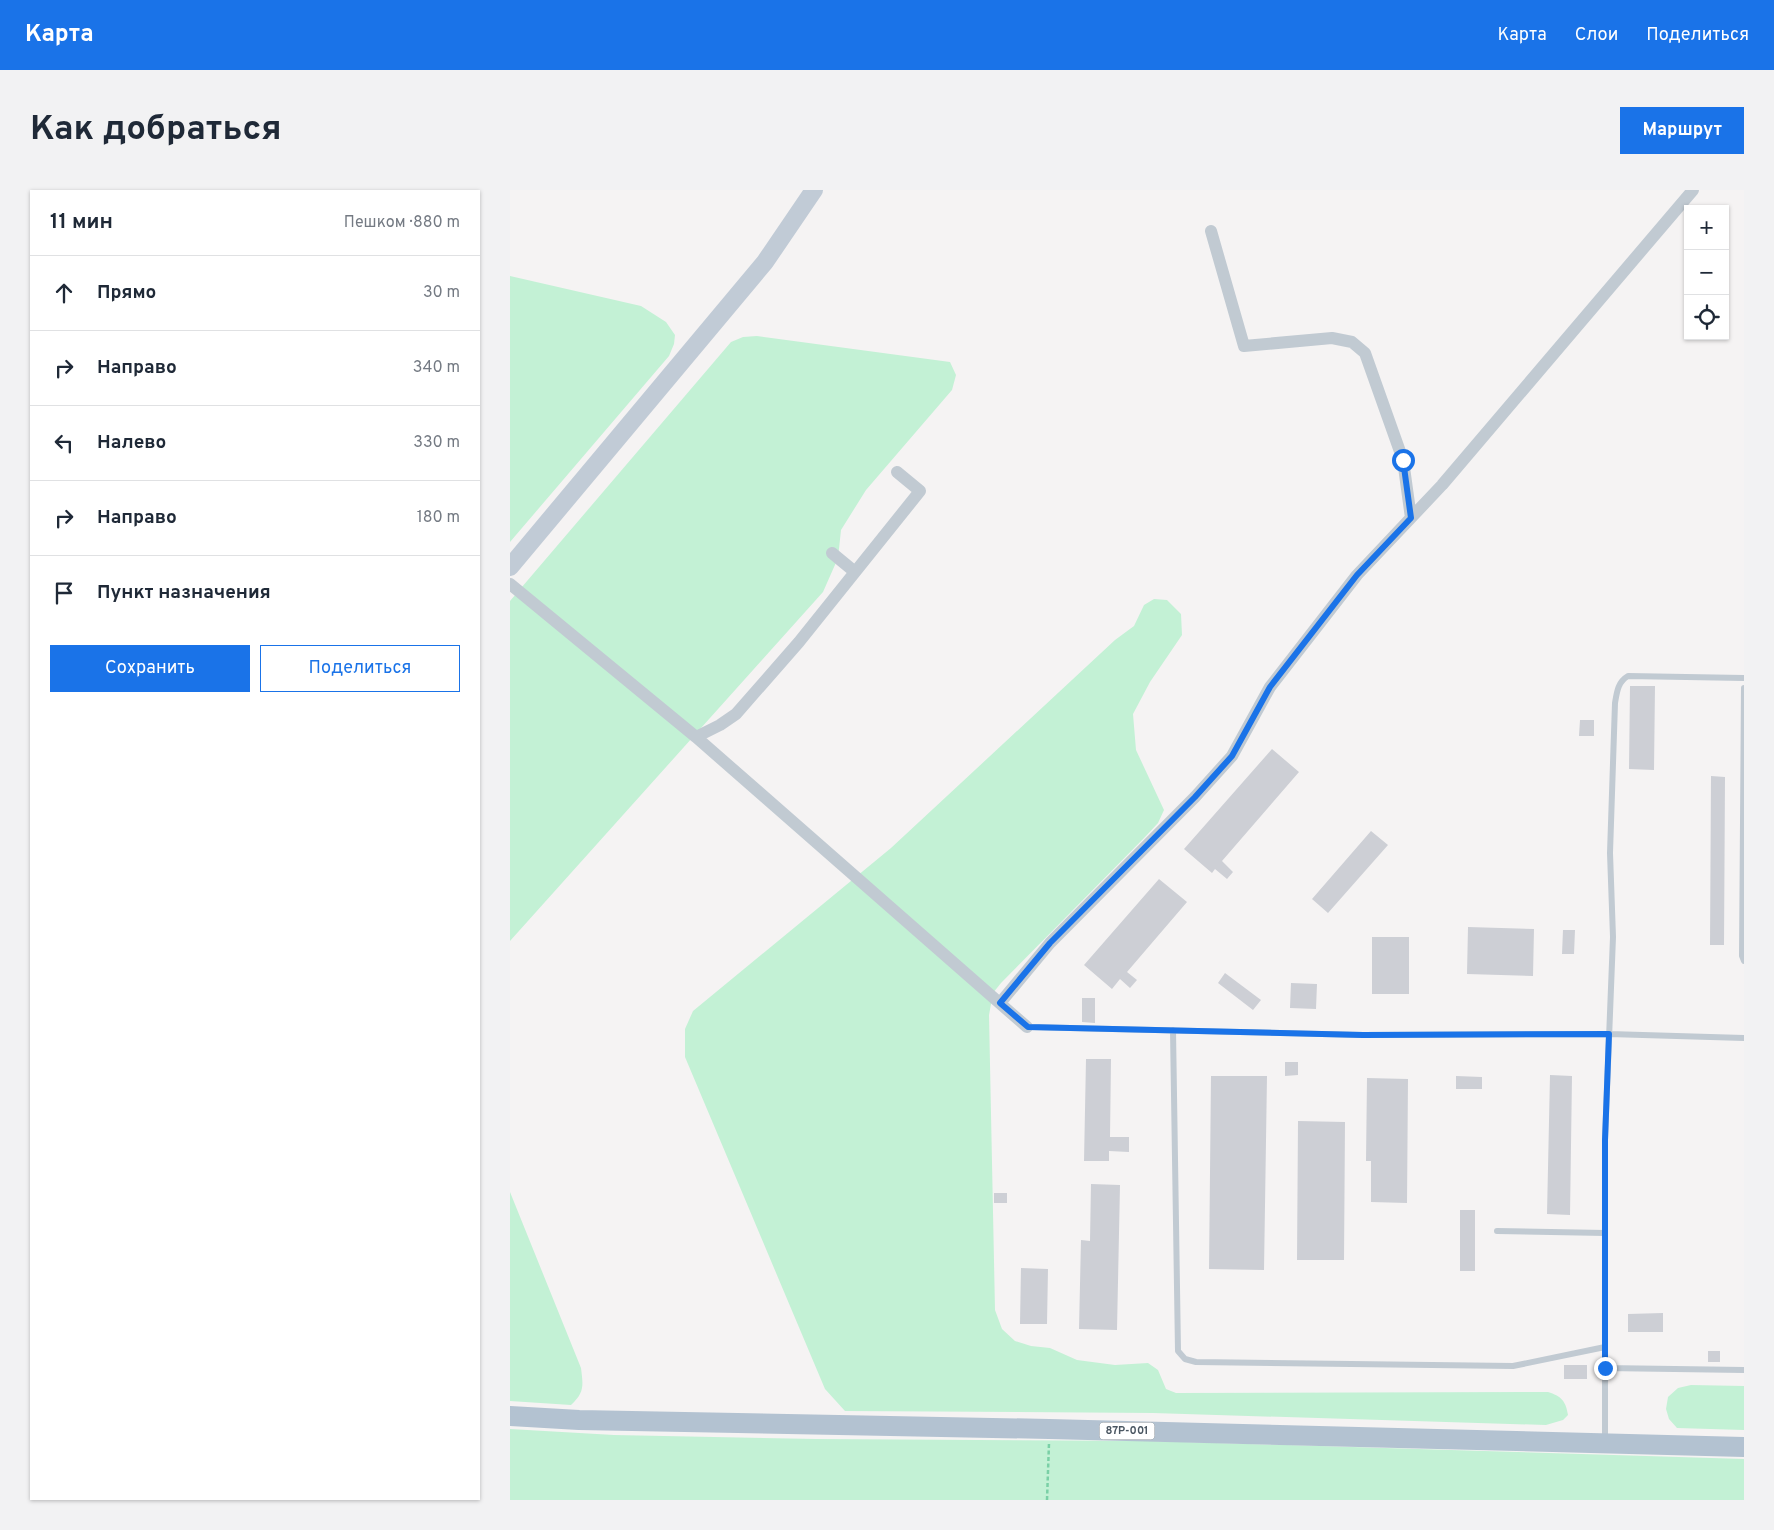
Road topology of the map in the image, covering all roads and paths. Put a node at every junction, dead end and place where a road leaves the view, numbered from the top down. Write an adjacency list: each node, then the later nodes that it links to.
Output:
1 (814, 190): 7 (main road)
2 (1693, 190): 5 (street)
3 (1211, 231): 5 (street)
4 (897, 472): 8 (street)
5 (1411, 518): 14 (street)
6 (832, 553): 8 (street)
7 (510, 567)
8 (855, 572): 12 (street)
9 (510, 584): 12 (street)
10 (1744, 678): 17 (lane)
11 (1744, 688): 13 (lane)
12 (696, 737): 14 (street)
13 (1744, 961)
14 (1000, 1003): 15 (street)
15 (1028, 1027): 16 (lane)
16 (1172, 1030): 17 (lane); 21 (lane)
17 (1609, 1034): 18 (lane); 20 (lane)
18 (1744, 1038)
19 (1497, 1231): 20 (lane)
20 (1605, 1233): 21 (lane)
21 (1605, 1347): 22 (lane)
22 (1605, 1368): 23 (lane); 26 (lane)
23 (1744, 1370)
24 (510, 1416): 25 (main road, 87Р-001)
25 (1050, 1429): 26 (main road, 87Р-001); 28 (path)
26 (1605, 1444): 27 (main road, 87Р-001)
27 (1744, 1447)
28 (1047, 1500)

